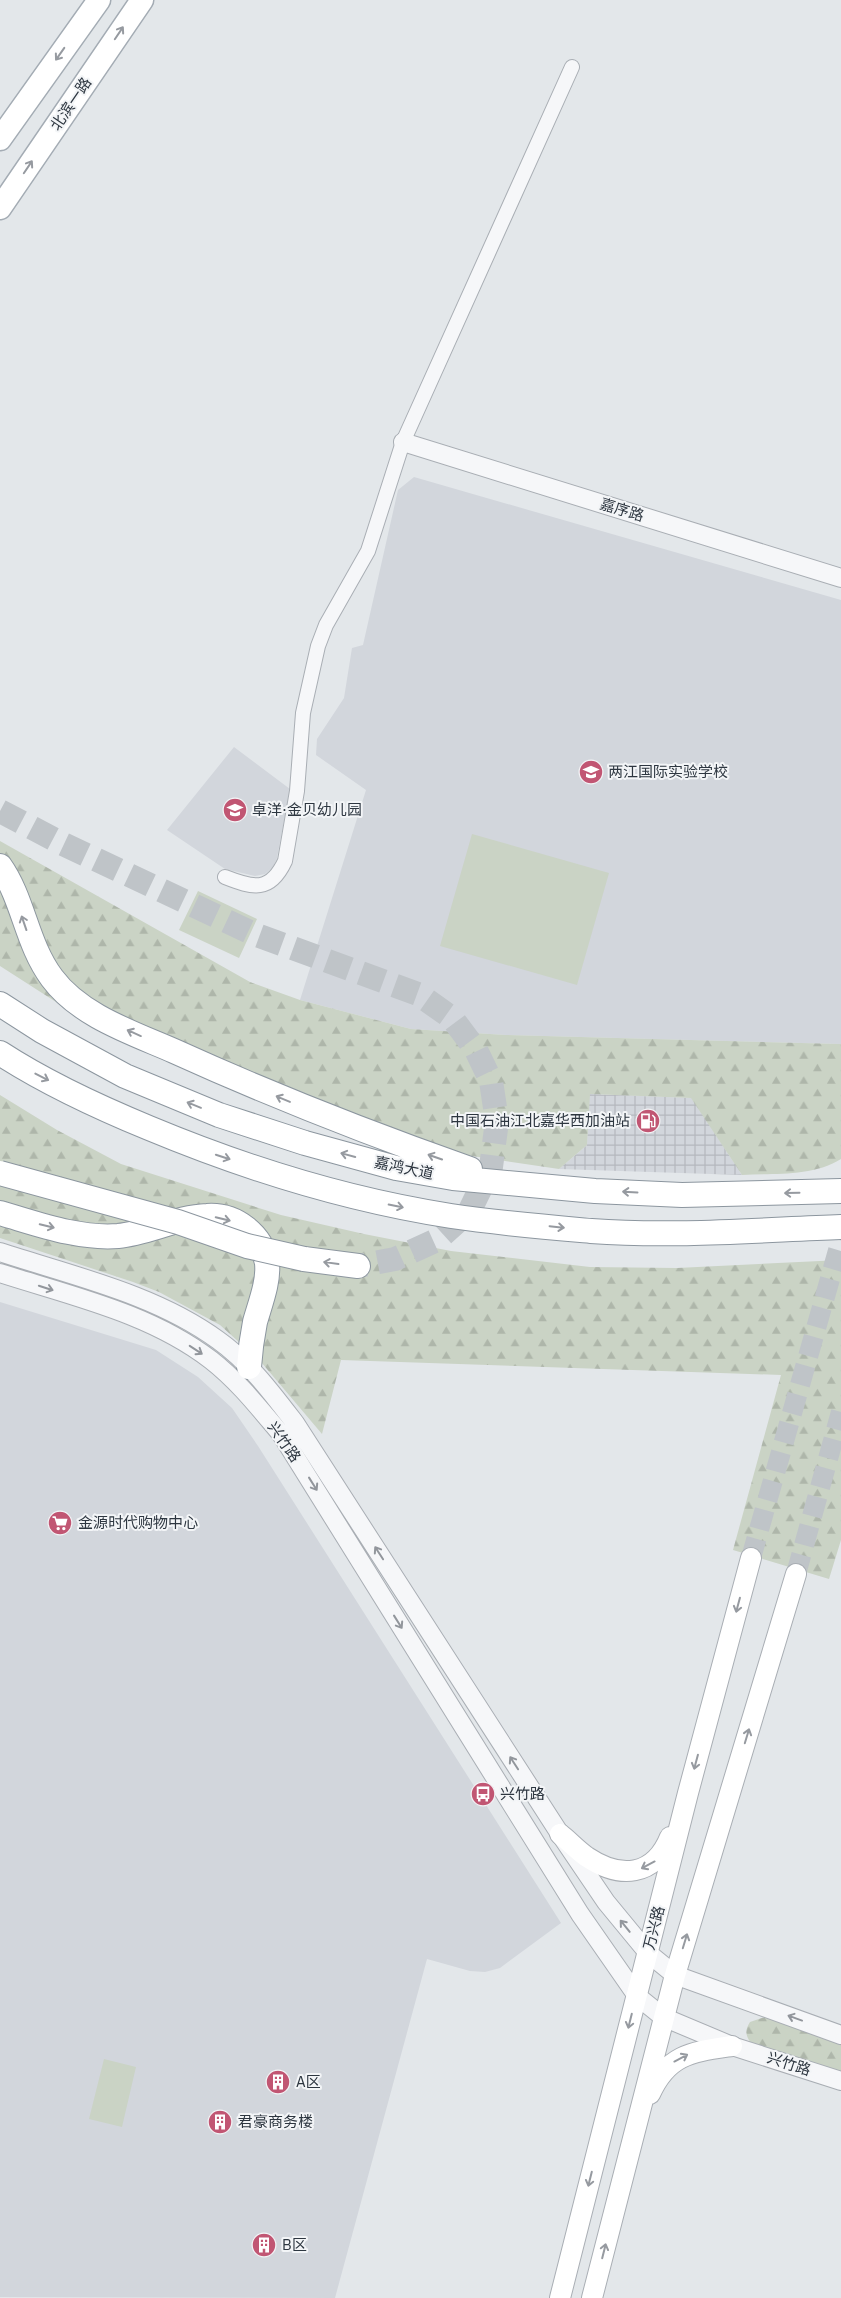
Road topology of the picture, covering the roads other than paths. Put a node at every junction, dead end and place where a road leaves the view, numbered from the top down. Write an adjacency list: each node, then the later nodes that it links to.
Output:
1 (99, 0): 4 (main road, one-way to 4)
2 (142, 0): 5 (main road, 北滨一路, one-way to 2)
3 (572, 67): 6 (street)
4 (0, 138)
5 (0, 208)
6 (403, 442): 7 (street, 嘉序路); 9 (street)
7 (841, 578)
8 (0, 866): 13 (highway, one-way to 8)
9 (225, 877)
10 (0, 1004): 13 (highway, 嘉鸿大道, one-way to 10)
11 (6, 1059): 17 (highway, one-way to 17)
12 (0, 1173): 18 (highway, bridge)
13 (514, 1184): 15 (highway, 嘉鸿大道, one-way to 13)
14 (0, 1188): 18 (highway, bridge)
15 (836, 1189)
16 (0, 1213): 22 (highway, one-way to 22)
17 (841, 1227)
18 (246, 1246): 20 (highway, one-way to 18, bridge)
19 (0, 1252): 22 (street, 兴竹路)
20 (358, 1266)
21 (0, 1273): 29 (street, 兴竹路, one-way to 29)
22 (248, 1367): 26 (street, 兴竹路, one-way to 22)
23 (751, 1558): 25 (main road, 万兴路, one-way to 25)
24 (796, 1574): 28 (main road, one-way to 24)
25 (688, 1794): 26 (main road, one-way to 26); 27 (main road, 万兴路)
26 (560, 1834): 27 (street, 兴竹路, one-way to 26)
27 (648, 1952): 28 (street, 兴竹路); 29 (main road, 万兴路)
28 (675, 1975): 30 (main road); 31 (street, 兴竹路, one-way to 28)
29 (637, 1996): 30 (street, 兴竹路); 35 (main road, 万兴路, one-way to 35)
30 (664, 2017): 32 (street, 兴竹路); 34 (main road)
31 (841, 2035)
32 (732, 2046): 33 (street, 兴竹路); 34 (main road, one-way to 32)
33 (841, 2081)
34 (635, 2126): 36 (main road, one-way to 34)
35 (560, 2298)
36 (592, 2298)

